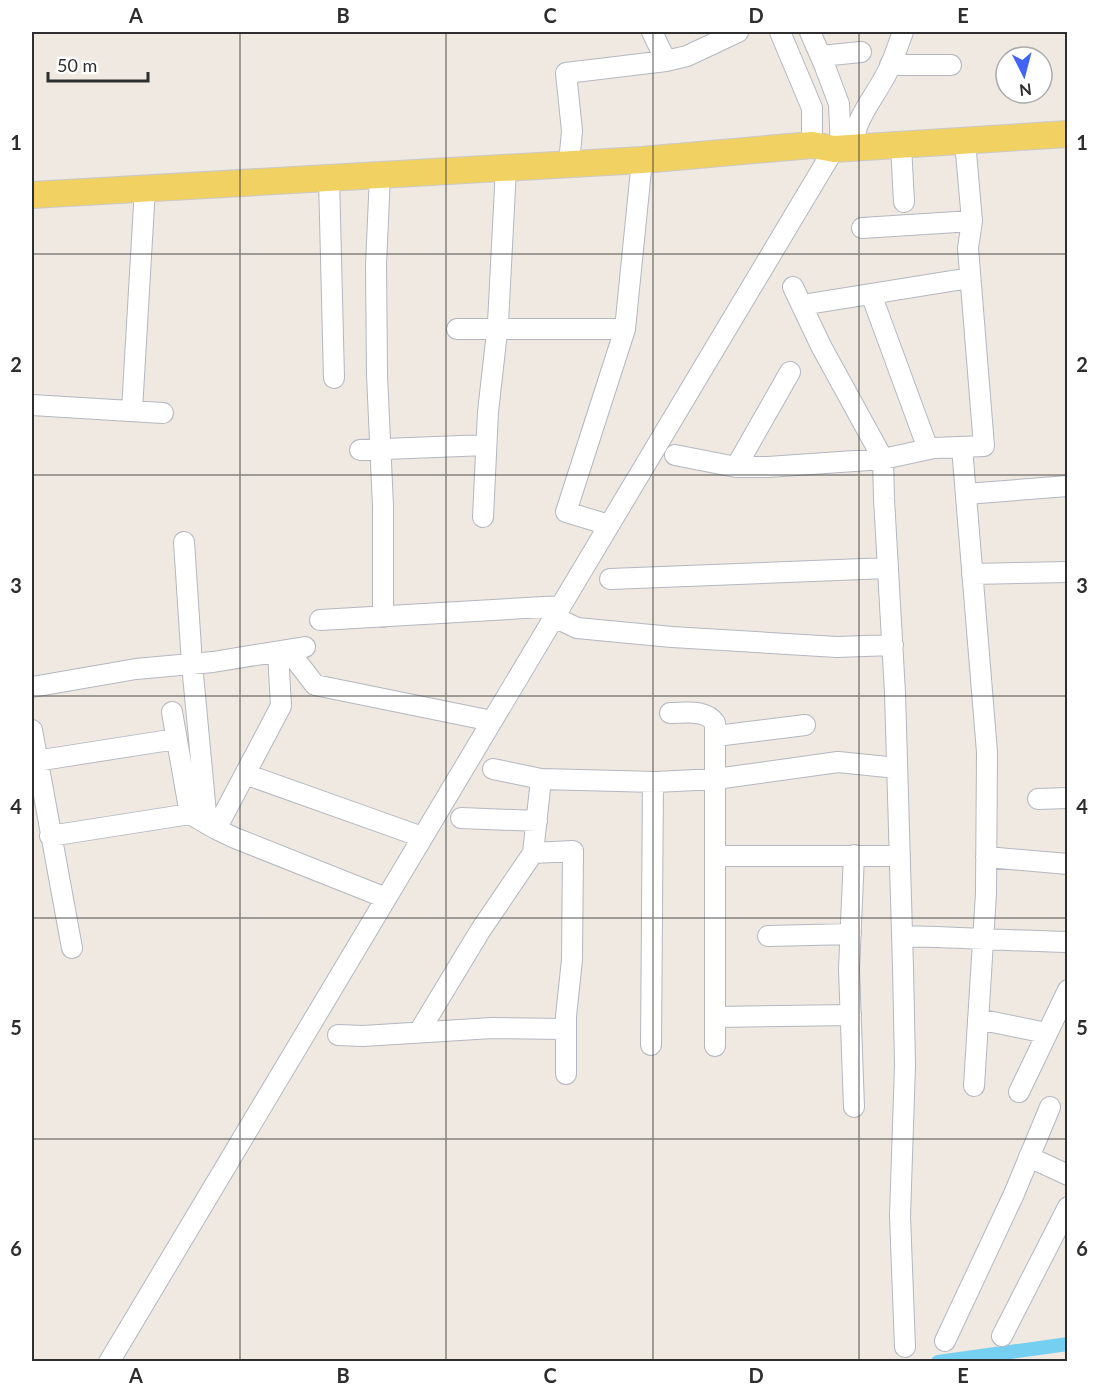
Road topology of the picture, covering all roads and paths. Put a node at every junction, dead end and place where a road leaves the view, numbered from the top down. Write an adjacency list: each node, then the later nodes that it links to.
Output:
1 (652, 32): 8 (street)
2 (738, 32): 8 (street)
3 (780, 32): 14 (street)
4 (810, 32): 7 (street)
5 (903, 32): 9 (street)
6 (861, 52): 7 (street)
7 (821, 56): 14 (street)
8 (666, 61): 16 (street)
9 (890, 65): 10 (street); 14 (street)
10 (951, 65)
11 (1068, 134): 12 (main road)
12 (965, 141): 13 (main road); 23 (street)
13 (901, 145): 14 (main road); 22 (street)
14 (835, 148): 15 (main road); 48 (street)
15 (642, 160): 16 (main road); 31 (street)
16 (569, 164): 17 (main road)
17 (506, 168): 18 (main road); 30 (street)
18 (380, 175): 19 (main road); 39 (street)
19 (329, 178): 20 (main road); 33 (street)
20 (145, 188): 21 (main road); 35 (street)
21 (32, 195)
22 (904, 202)
23 (972, 221): 24 (street); 25 (street)
24 (862, 228)
25 (970, 278): 27 (street); 38 (street)
26 (794, 287): 28 (street)
27 (871, 294): 28 (street); 40 (street)
28 (802, 305): 43 (street)
29 (457, 329): 30 (street)
30 (497, 329): 31 (street); 37 (street)
31 (626, 329): 48 (street)
32 (790, 372): 44 (street)
33 (334, 378)
34 (32, 405): 35 (street)
35 (132, 410): 36 (street)
36 (163, 413)
37 (486, 446): 39 (street); 47 (street)
38 (962, 447): 40 (street); 46 (street)
39 (380, 448): 41 (street); 55 (street)
40 (928, 449): 43 (street)
41 (360, 450)
42 (675, 455): 44 (street)
43 (883, 459): 44 (street); 50 (street)
44 (736, 467)
45 (1068, 486): 46 (street)
46 (966, 495): 52 (street)
47 (483, 517)
48 (609, 525): 54 (street)
49 (184, 542): 59 (street)
50 (888, 568): 53 (street); 57 (street)
51 (1068, 572): 52 (street)
52 (972, 574): 87 (street)
53 (610, 579)
54 (557, 611): 55 (street); 57 (street); 63 (street)
55 (382, 617): 56 (street)
56 (320, 621)
57 (893, 645): 69 (street)
58 (290, 650): 59 (street); 63 (street); 71 (street)
59 (192, 664): 60 (street); 80 (street)
60 (32, 687)
61 (172, 712): 67 (street)
62 (670, 712): 66 (street)
63 (492, 721): 82 (street)
64 (805, 725): 66 (street)
65 (32, 730): 68 (street)
66 (716, 736): 73 (street)
67 (176, 739): 68 (street); 77 (street)
68 (36, 761): 81 (street)
69 (897, 768): 73 (street); 86 (street)
70 (492, 770): 72 (street)
71 (245, 774): 80 (street); 82 (street)
72 (542, 779): 74 (street); 79 (street)
73 (716, 779): 74 (street); 85 (street)
74 (653, 782): 104 (street)
75 (1068, 798): 76 (street)
76 (1038, 799)
77 (190, 814): 80 (street); 81 (street)
78 (461, 818): 79 (street)
79 (537, 821): 83 (street)
80 (212, 827): 89 (street)
81 (50, 836): 95 (street)
82 (422, 837): 89 (street)
83 (533, 853): 100 (street); 101 (street)
84 (854, 855): 85 (street); 86 (street); 90 (street)
85 (715, 856): 98 (street)
86 (900, 856): 92 (street)
87 (986, 857): 88 (street); 93 (street)
88 (1068, 864)
89 (386, 898): 117 (street)
90 (851, 934): 91 (street); 97 (street)
91 (768, 936)
92 (902, 936): 93 (street); 116 (street)
93 (983, 938): 94 (street); 99 (street)
94 (1068, 942)
95 (72, 948)
96 (1068, 990): 102 (street)
97 (851, 1015): 98 (street); 109 (street)
98 (715, 1017): 105 (street)
99 (978, 1019): 102 (street); 107 (street)
100 (566, 1029): 101 (street); 106 (street)
101 (419, 1032): 103 (street)
102 (1046, 1033): 108 (street)
103 (338, 1035)
104 (651, 1045)
105 (715, 1046)
106 (566, 1074)
107 (974, 1086)
108 (1019, 1092)
109 (854, 1107)
110 (1050, 1107): 111 (street)
111 (1029, 1157): 112 (street); 115 (street)
112 (1068, 1175)
113 (1068, 1207): 114 (street)
114 (1002, 1336)
115 (945, 1341)
116 (905, 1347)
117 (109, 1362)

